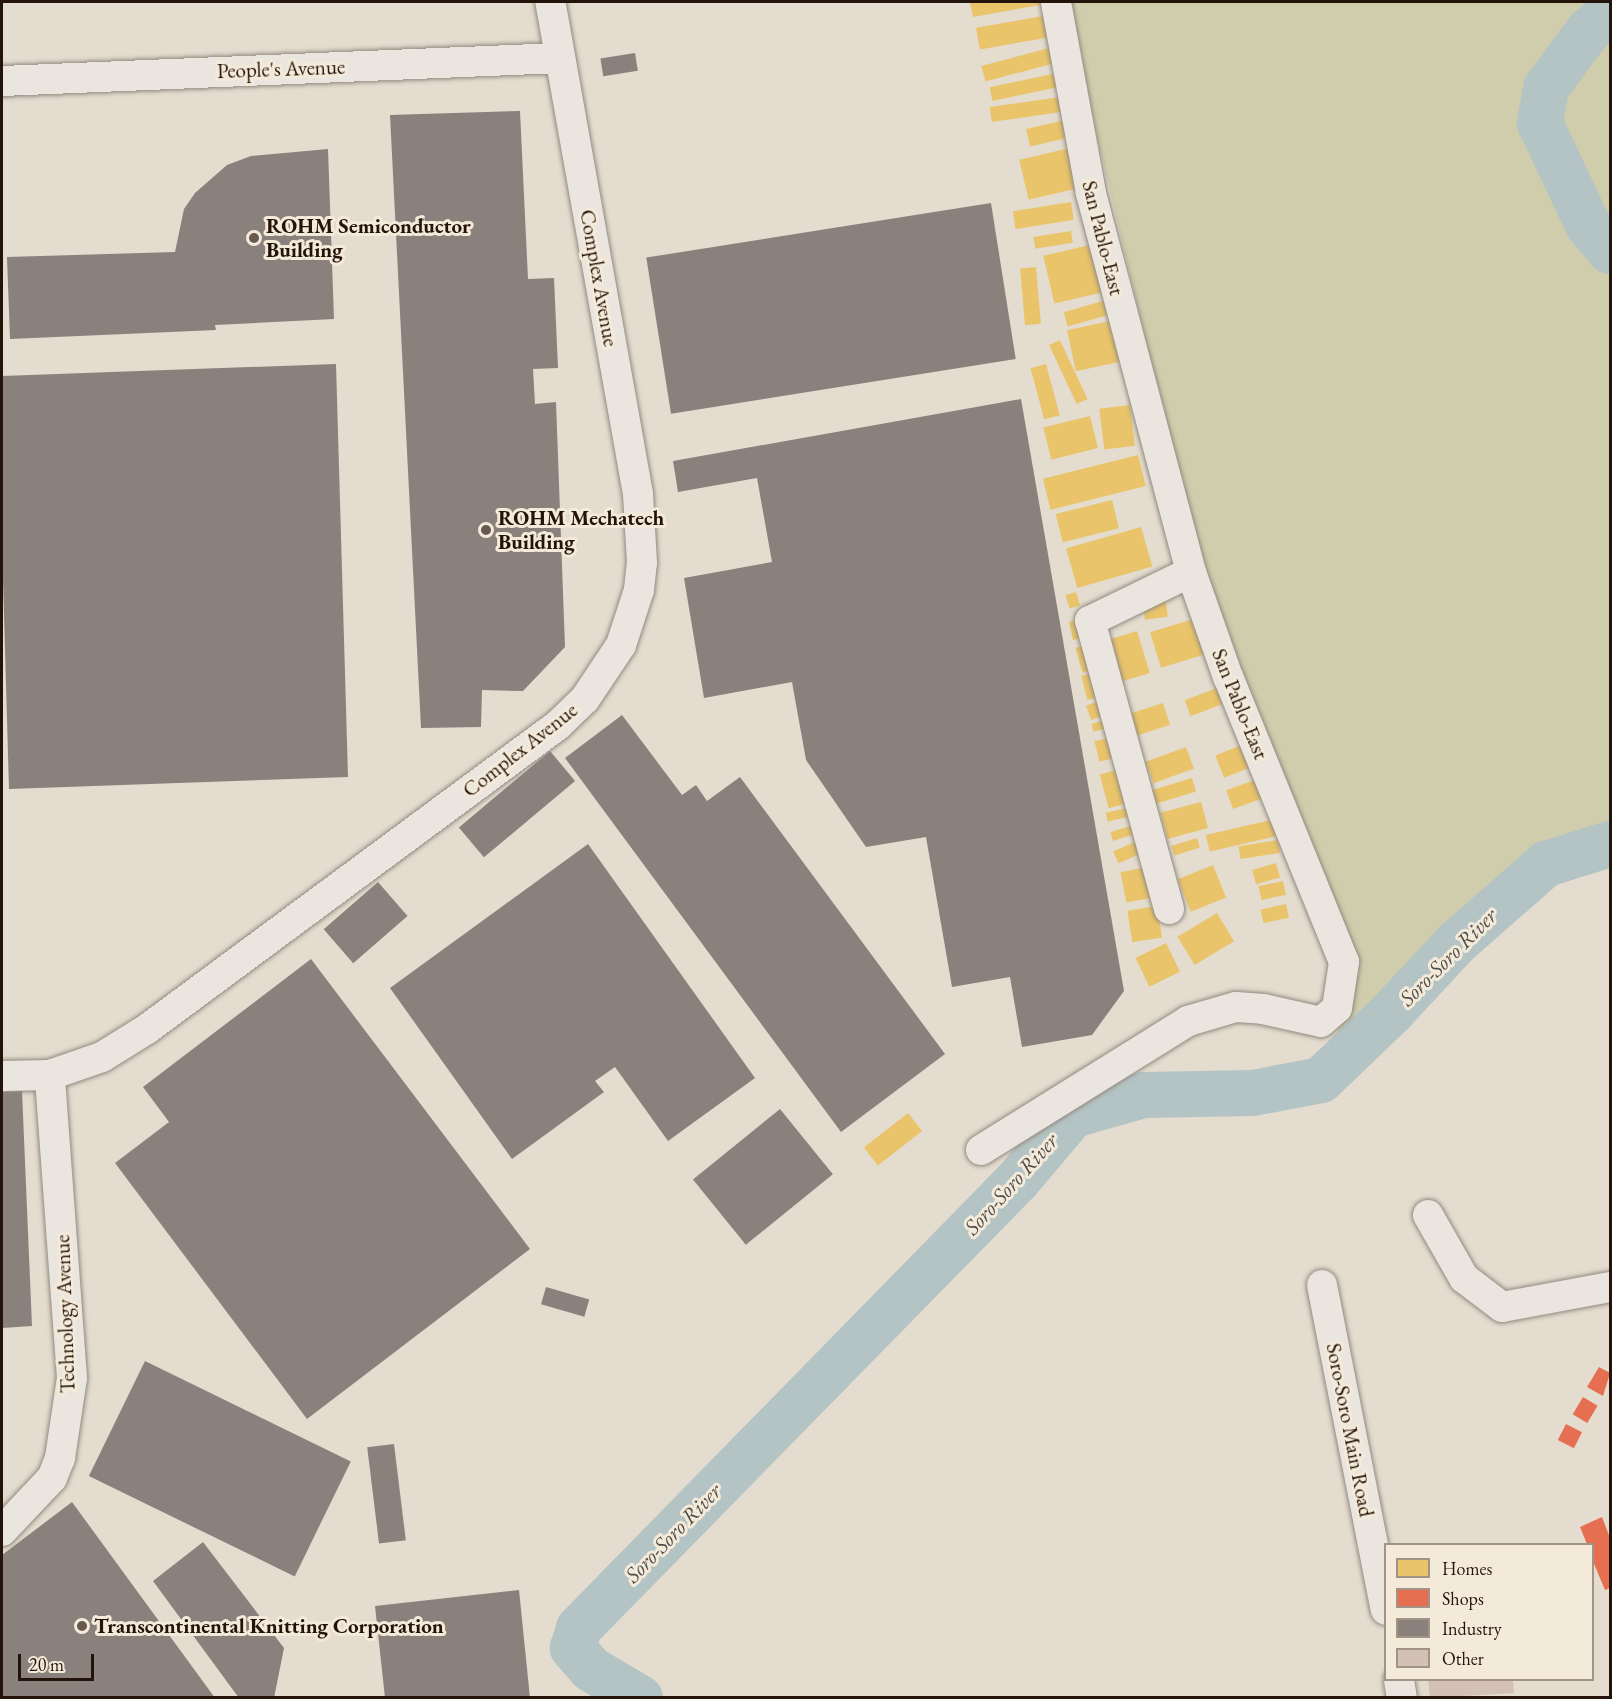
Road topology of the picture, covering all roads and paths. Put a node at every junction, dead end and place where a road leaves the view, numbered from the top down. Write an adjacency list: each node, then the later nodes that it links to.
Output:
1 (550, 2): 3 (street, Complex Avenue)
2 (1056, 2): 5 (street, San Pablo-East)
3 (560, 58): 4 (street, People's Avenue); 7 (street, Complex Avenue)
4 (2, 81)
5 (1191, 572): 6 (street); 9 (street, San Pablo-East)
6 (1168, 909)
7 (50, 1075): 8 (street, Complex Avenue); 13 (street, Technology Avenue)
8 (2, 1076)
9 (981, 1150)
10 (1428, 1215): 12 (street)
11 (1322, 1285): 14 (street, Soro-Soro Main Road)
12 (1611, 1287)
13 (2, 1531)
14 (1384, 1600)
15 (1399, 1681): 16 (street)
16 (1402, 1698)

